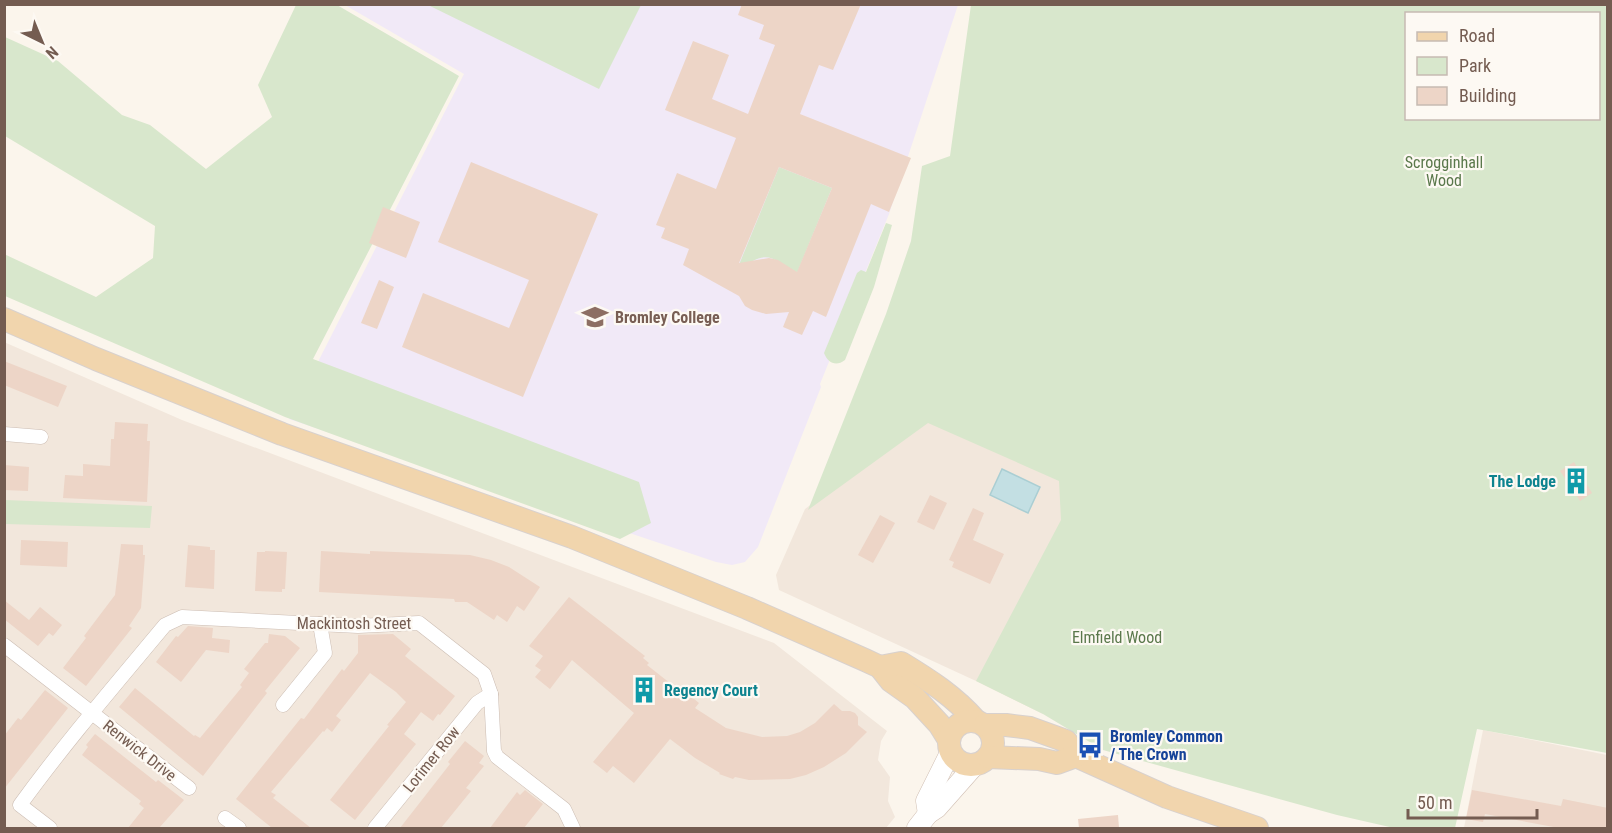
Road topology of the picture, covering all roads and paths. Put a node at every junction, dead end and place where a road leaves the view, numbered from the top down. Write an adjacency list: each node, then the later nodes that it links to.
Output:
1 (4, 319): 6 (main road)
2 (4, 434): 3 (street)
3 (41, 437)
4 (320, 624): 7 (street, Mackintosh Street); 8 (street); 9 (street, Mackintosh Street)
5 (4, 645): 9 (street, Renwick Drive)
6 (880, 667): 10 (main road); 11 (main road)
7 (491, 694): 20 (street, Lorimer Row); 21 (street, Mackintosh Street)
8 (283, 705)
9 (92, 711): 14 (street, Renwick Drive); 18 (street, Mackintosh Street)
10 (980, 723): 11 (main road); 12 (main road); 13 (main road)
11 (950, 746): 13 (main road); 16 (street)
12 (1076, 756): 13 (main road); 17 (main road)
13 (982, 761): 16 (street)
14 (189, 788)
15 (225, 818): 19 (street)
16 (923, 821)
17 (1215, 822): 22 (main road)
18 (50, 828)
19 (239, 828)
20 (375, 828)
21 (573, 828)
22 (1257, 828)

